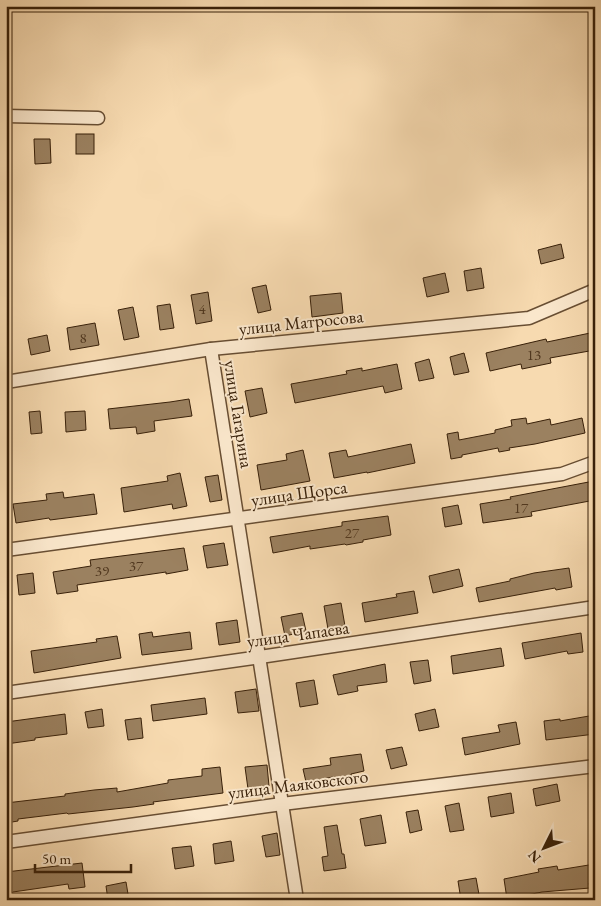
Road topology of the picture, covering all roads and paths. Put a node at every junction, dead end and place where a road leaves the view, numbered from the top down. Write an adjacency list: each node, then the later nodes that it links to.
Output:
1 (6, 116): 2 (street)
2 (98, 118)
3 (595, 290): 4 (street, улица Матросова)
4 (211, 349): 5 (street, улица Матросова); 7 (street, улица Гагарина)
5 (6, 382)
6 (595, 462): 7 (street, улица Щорса)
7 (238, 520): 8 (street, улица Щорса); 10 (street, улица Гагарина)
8 (6, 550)
9 (595, 607): 10 (street, улица Чапаева)
10 (260, 657): 11 (street, улица Чапаева); 13 (street, улица Гагарина)
11 (6, 693)
12 (595, 766): 13 (street, улица Маяковского)
13 (282, 804): 14 (street, улица Маяковского); 15 (street, улица Гагарина)
14 (6, 842)
15 (297, 900)

